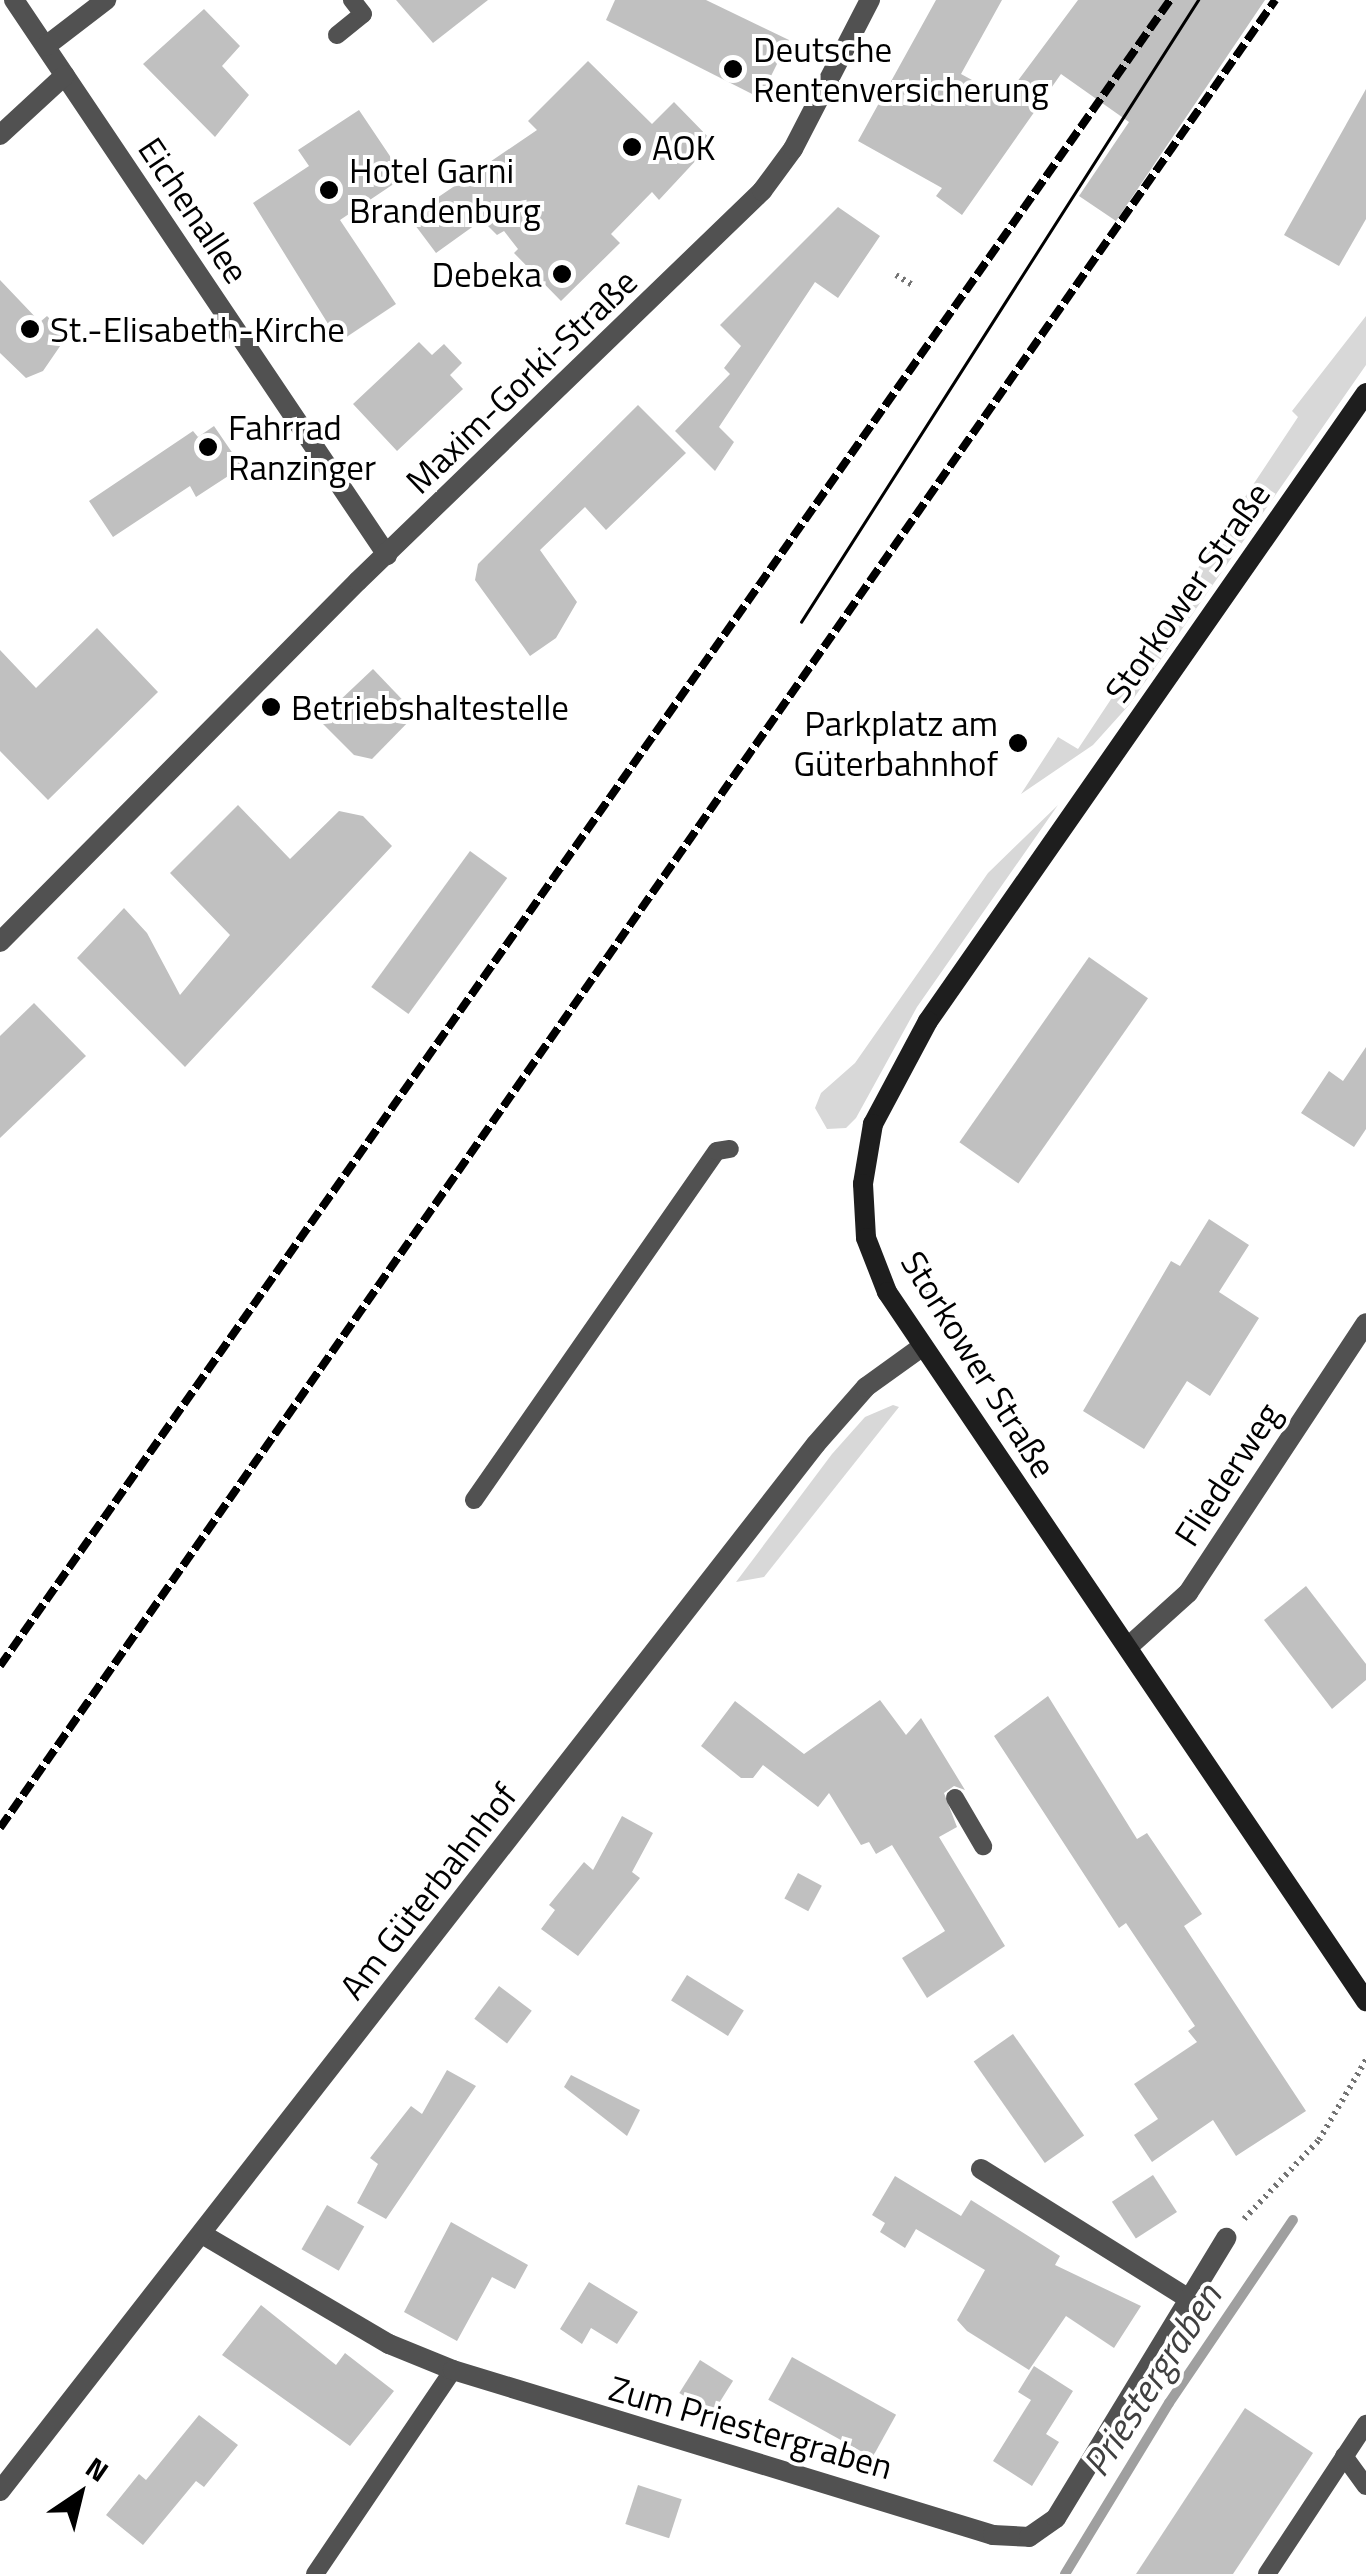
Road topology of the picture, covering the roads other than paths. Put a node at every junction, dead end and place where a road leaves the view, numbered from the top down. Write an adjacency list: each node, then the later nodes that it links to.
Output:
1 (14, 0): 6 (street, Eichenallee)
2 (106, 0): 6 (street)
3 (352, 0): 5 (lane)
4 (870, 0): 10 (street, Maxim-Gorki-Straße)
5 (337, 35)
6 (46, 46): 7 (street, Eichenallee)
7 (65, 75): 8 (street); 10 (street, Eichenallee)
8 (0, 135)
9 (1366, 392): 14 (main road, Storkower Straße)
10 (387, 555): 11 (street, Maxim-Gorki-Straße)
11 (0, 942)
12 (730, 1149): 15 (lane)
13 (1366, 1324): 16 (street, Fliederweg)
14 (923, 1346): 16 (main road, Storkower Straße); 21 (street, Am Güterbahnhof)
15 (474, 1500)
16 (1128, 1647): 19 (main road, Storkower Straße)
17 (955, 1798): 18 (lane)
18 (983, 1846)
19 (1366, 2001)
20 (981, 2168): 23 (street)
21 (202, 2234): 24 (street, Zum Priestergraben); 28 (street, Am Güterbahnhof)
22 (1226, 2238): 23 (street, Zum Priestergraben)
23 (1186, 2297): 24 (street, Zum Priestergraben)
24 (453, 2370): 29 (lane)
25 (1366, 2424): 26 (lane)
26 (1344, 2456): 27 (lane); 30 (lane)
27 (1366, 2486)
28 (0, 2491)
29 (315, 2574)
30 (1267, 2574)

